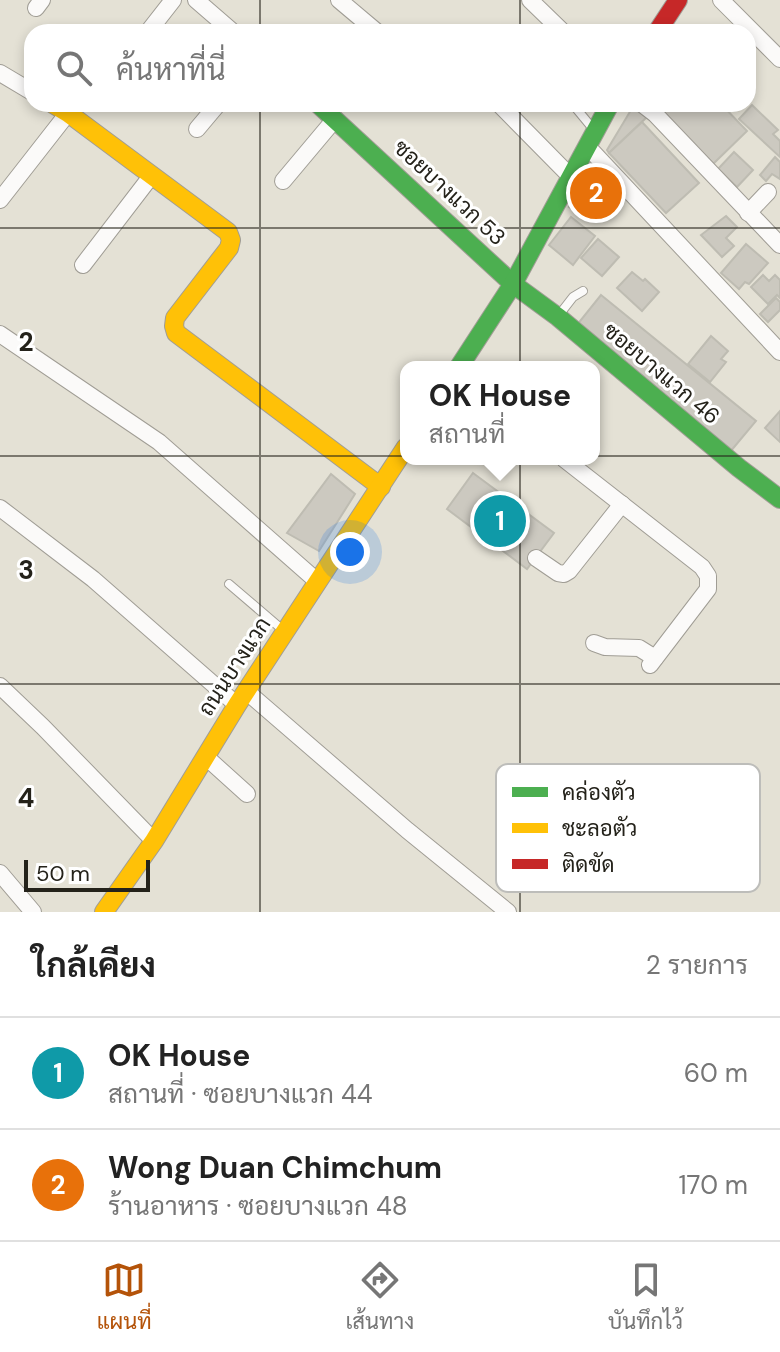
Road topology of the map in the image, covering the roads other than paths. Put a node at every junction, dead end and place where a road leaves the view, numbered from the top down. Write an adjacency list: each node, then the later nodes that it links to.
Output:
1 (173, 0): 7 (street)
2 (196, 0): 8 (street)
3 (339, 0): 9 (street)
4 (530, 0): 10 (street)
5 (678, 0): 11 (street)
6 (721, 0): 12 (street)
7 (154, 24)
8 (224, 24)
9 (368, 24)
10 (555, 24)
11 (662, 24)
12 (745, 24)
13 (756, 35): 14 (street)
14 (780, 59)
15 (0, 73): 16 (street)
16 (24, 87)
17 (57, 112): 32 (street)
18 (65, 112): 28 (street)
19 (211, 112): 26 (street)
20 (327, 112): 25 (street, ซอยบางแวก 53)
21 (507, 112): 29 (street)
22 (577, 112): 27 (lane)
23 (605, 112): 27 (street)
24 (652, 112): 33 (street)
25 (335, 119): 30 (street); 36 (street, ซอยบางแวก 53)
26 (197, 129)
27 (590, 138): 29 (street); 40 (street)
28 (152, 175): 35 (street); 44 (street)
29 (570, 176): 36 (street)
30 (283, 181)
31 (768, 192): 33 (street)
32 (0, 200)
33 (748, 213): 34 (street)
34 (780, 245)
35 (83, 265)
36 (513, 284): 38 (street, ซอยบางแวก 46); 41 (street)
37 (583, 291): 38 (lane)
38 (558, 317): 45 (street, ซอยบางแวก 46)
39 (0, 334): 49 (street)
40 (780, 352)
41 (463, 361)
42 (400, 457): 44 (street, ถนนบางแวก)
43 (572, 465): 46 (street)
44 (381, 487): 49 (street, ถนนบางแวก)
45 (780, 499)
46 (622, 504): 48 (street); 52 (street)
47 (0, 508): 54 (street)
48 (536, 558)
49 (318, 582): 51 (street, ถนนบางแวก)
50 (229, 584): 51 (lane)
51 (285, 631): 54 (street, ถนนบางแวก)
52 (594, 643)
53 (0, 686): 57 (street)
54 (241, 698): 55 (street, ถนนบางแวก); 61 (street)
55 (206, 757): 56 (street); 57 (street, ถนนบางแวก)
56 (247, 794)
57 (154, 841): 60 (street, ถนนบางแวก)
58 (0, 873): 59 (street)
59 (33, 912)
60 (104, 912)
61 (508, 912)

